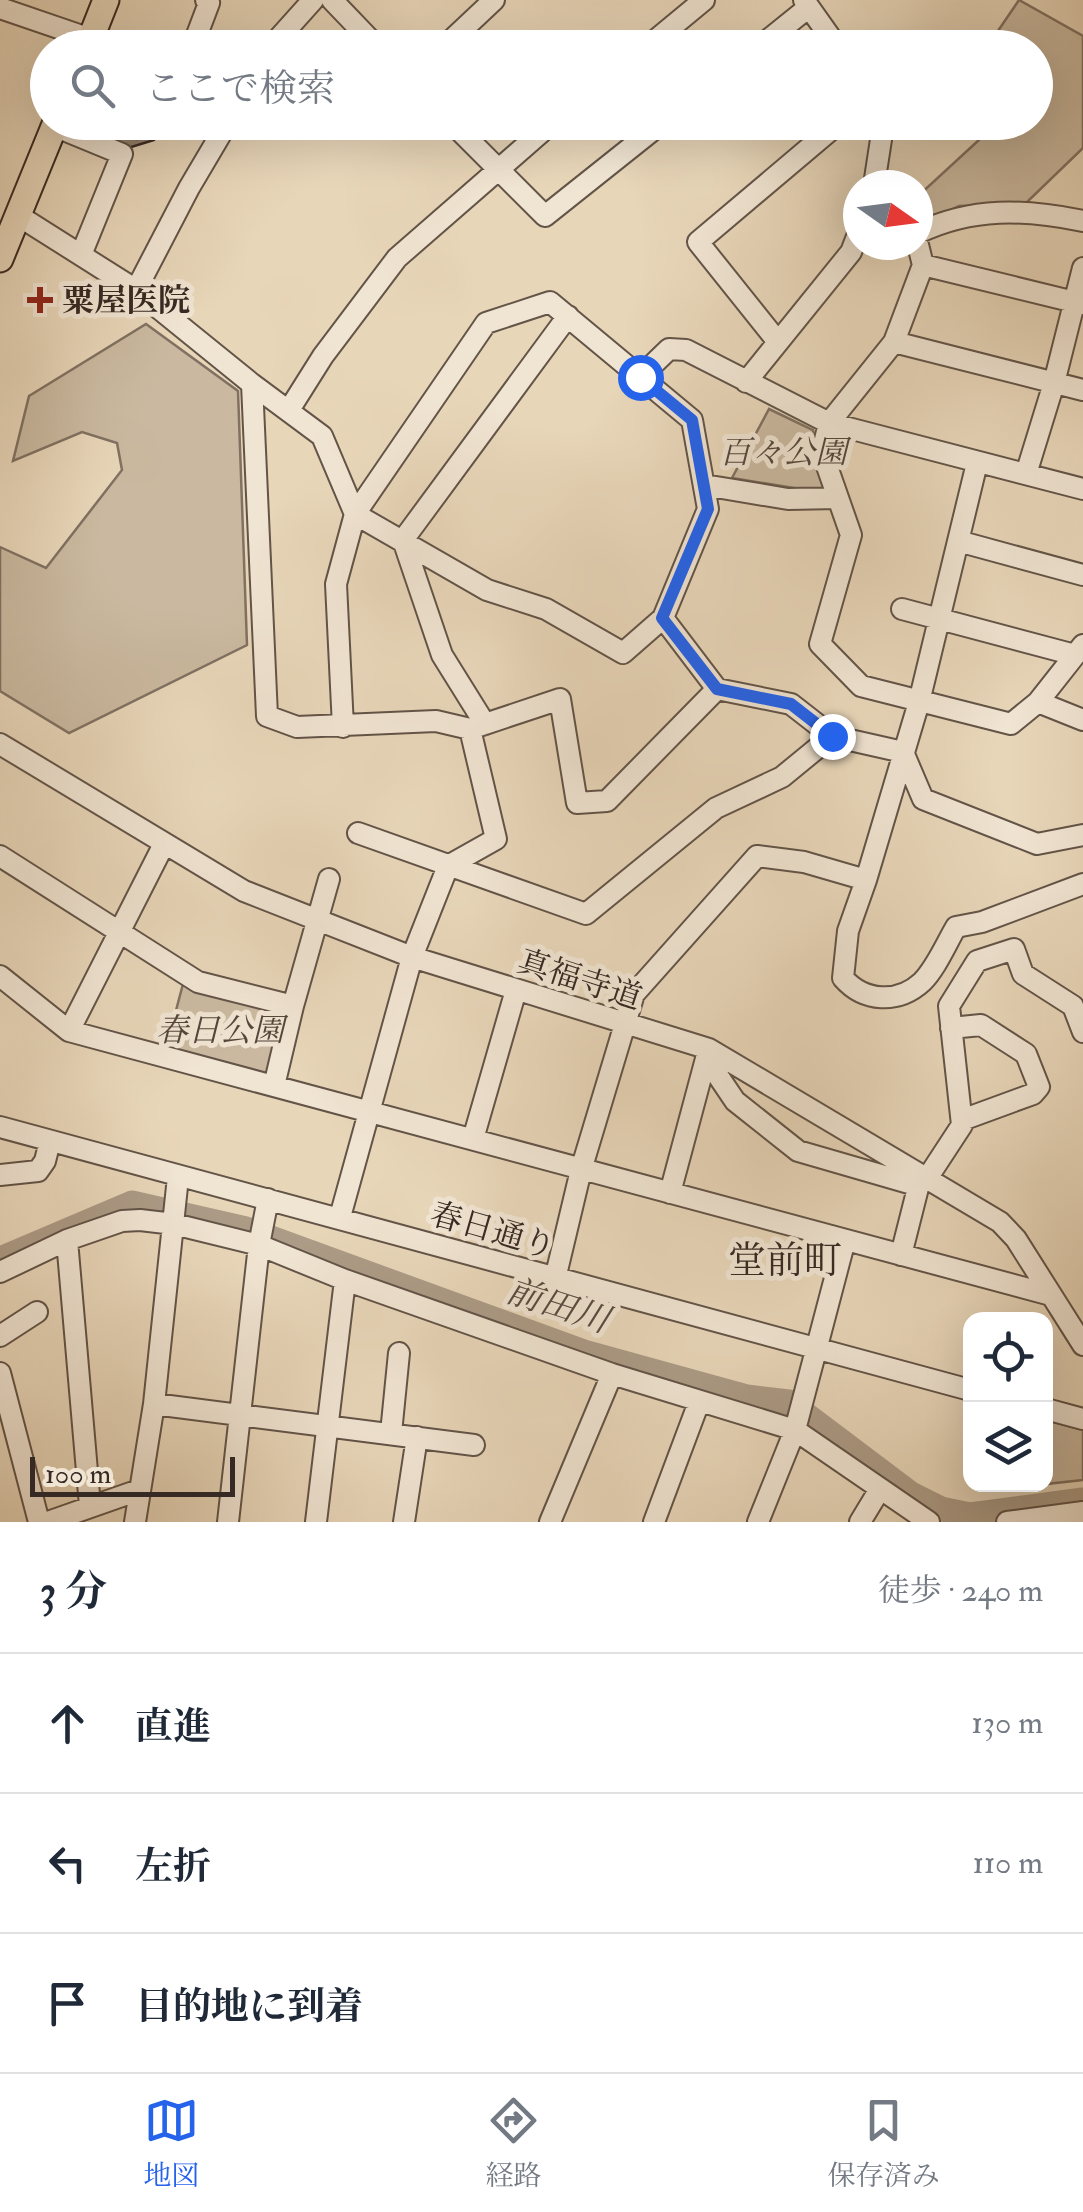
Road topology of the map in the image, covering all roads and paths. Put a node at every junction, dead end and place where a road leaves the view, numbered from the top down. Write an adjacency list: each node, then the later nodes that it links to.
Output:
1 (106, 0): 10 (main road)
2 (206, 0): 11 (street)
3 (312, 0): 12 (street)
4 (332, 0): 13 (street)
5 (494, 0): 14 (street)
6 (704, 0): 15 (street)
7 (807, 4): 16 (street); 17 (street)
8 (0, 8): 9 (street)
9 (58, 30)
10 (94, 30)
11 (199, 30)
12 (286, 30)
13 (361, 30)
14 (462, 30)
15 (668, 30)
16 (778, 30)
17 (825, 30)
18 (49, 140): 28 (main road)
19 (91, 140): 31 (street)
20 (217, 140): 37 (street)
21 (468, 140): 26 (street)
22 (531, 140): 26 (street)
23 (640, 140): 26 (street)
24 (819, 140): 40 (street)
25 (881, 140): 27 (street)
26 (496, 169): 47 (street)
27 (876, 170)
28 (19, 216): 31 (street); 32 (main road)
29 (1083, 221): 30 (street)
30 (933, 227)
31 (81, 255): 37 (street)
32 (0, 258)
33 (933, 259): 38 (street)
34 (845, 260): 40 (street)
35 (919, 260): 41 (street)
36 (1083, 268): 38 (street)
37 (136, 290): 45 (street)
38 (1079, 303): 44 (street)
39 (568, 316): 42 (street); 54 (street); 55 (street)
40 (778, 342): 43 (street)
41 (894, 342): 44 (street); 48 (street)
42 (640, 377): 43 (street); 51 (street)
43 (746, 382): 48 (street)
44 (1054, 383): 46 (street); 50 (street)
45 (252, 384): 47 (street); 66 (street)
46 (1083, 390)
47 (288, 410): 54 (street)
48 (828, 422): 49 (street); 53 (street)
49 (977, 463): 50 (street); 56 (street)
50 (1026, 474): 52 (street)
51 (704, 485): 53 (street); 59 (street)
52 (1083, 489)
53 (837, 498): 63 (street)
54 (355, 514): 55 (street); 66 (street)
55 (404, 540): 59 (street); 67 (street)
56 (958, 541): 57 (street); 60 (street)
57 (1083, 575)
58 (902, 609): 60 (street)
59 (662, 618): 62 (street)
60 (939, 618): 61 (street); 63 (street)
61 (1079, 650): 64 (street)
62 (717, 689): 67 (street); 68 (street)
63 (919, 702): 64 (street); 70 (street)
64 (1038, 702): 65 (street)
65 (1083, 720)
66 (343, 726): 67 (street)
67 (478, 726): 75 (street)
68 (832, 736): 70 (street); 75 (street)
69 (1, 748): 73 (street, 真福寺道)
70 (902, 752): 72 (street); 77 (street)
71 (358, 833): 75 (street)
72 (1083, 835)
73 (164, 846): 79 (street, 真福寺道); 80 (street)
74 (0, 856): 80 (street)
75 (448, 866): 81 (street)
76 (329, 879): 79 (street)
77 (866, 880): 78 (street); 86 (street)
78 (1083, 884)
79 (316, 918): 81 (street, 真福寺道); 85 (street)
80 (120, 931): 85 (street); 88 (street)
81 (412, 957): 83 (street, 真福寺道); 92 (street)
82 (0, 976): 88 (street)
83 (516, 990): 86 (street, 真福寺道); 95 (street)
84 (1079, 1005): 87 (street); 89 (street)
85 (292, 1006): 91 (street)
86 (624, 1025): 90 (street, 真福寺道); 97 (street)
87 (951, 1028): 93 (street); 93 (street)
88 (69, 1032): 91 (street)
89 (1083, 1032)
90 (708, 1053): 100 (street, 真福寺道); 100 (street); 101 (street)
91 (274, 1086): 92 (street)
92 (370, 1110): 95 (street); 103 (street)
93 (962, 1120): 100 (street)
94 (0, 1127): 96 (street, 春日通り)
95 (474, 1139): 97 (street)
96 (50, 1141): 98 (street); 99 (street, 春日通り)
97 (581, 1170): 101 (street); 110 (street)
98 (1, 1177)
99 (178, 1177): 102 (street, 春日通り); 104 (street)
100 (923, 1179): 108 (street); 112 (street, 真福寺道)
101 (670, 1193): 106 (street)
102 (266, 1209): 103 (street, 春日通り); 107 (street)
103 (340, 1217): 110 (street, 春日通り)
104 (174, 1224): 105 (street); 107 (street); 122 (street)
105 (67, 1240): 109 (street); 133 (street)
106 (846, 1240): 108 (street); 116 (street)
107 (260, 1245): 111 (street); 124 (street)
108 (901, 1254): 112 (street)
109 (0, 1272)
110 (555, 1278): 116 (street, 春日通り)
111 (346, 1280): 119 (street); 126 (street)
112 (1051, 1295): 115 (street, 真福寺道)
113 (37, 1312): 114 (street)
114 (0, 1336)
115 (1083, 1345)
116 (815, 1349): 120 (street, 春日通り); 127 (street)
117 (399, 1353): 128 (street)
118 (0, 1373): 135 (street)
119 (612, 1374): 121 (street); 141 (street)
120 (963, 1388)
121 (699, 1402): 127 (street); 142 (street)
122 (154, 1404): 124 (street); 132 (street)
123 (1053, 1411): 125 (street)
124 (240, 1414): 126 (street); 138 (street)
125 (1083, 1419)
126 (328, 1424): 128 (street); 139 (street)
127 (794, 1430): 131 (street); 143 (street)
128 (391, 1433): 129 (street)
129 (417, 1436): 130 (street); 140 (street)
130 (474, 1444)
131 (880, 1489): 144 (street); 145 (street)
132 (139, 1490): 133 (street); 137 (street)
133 (90, 1506): 136 (street)
134 (1083, 1512): 146 (street)
135 (39, 1522)
136 (48, 1522)
137 (135, 1522)
138 (228, 1522)
139 (316, 1522)
140 (404, 1522)
141 (550, 1522)
142 (654, 1522)
143 (758, 1522)
144 (860, 1522)
145 (928, 1522)
146 (1007, 1522)

